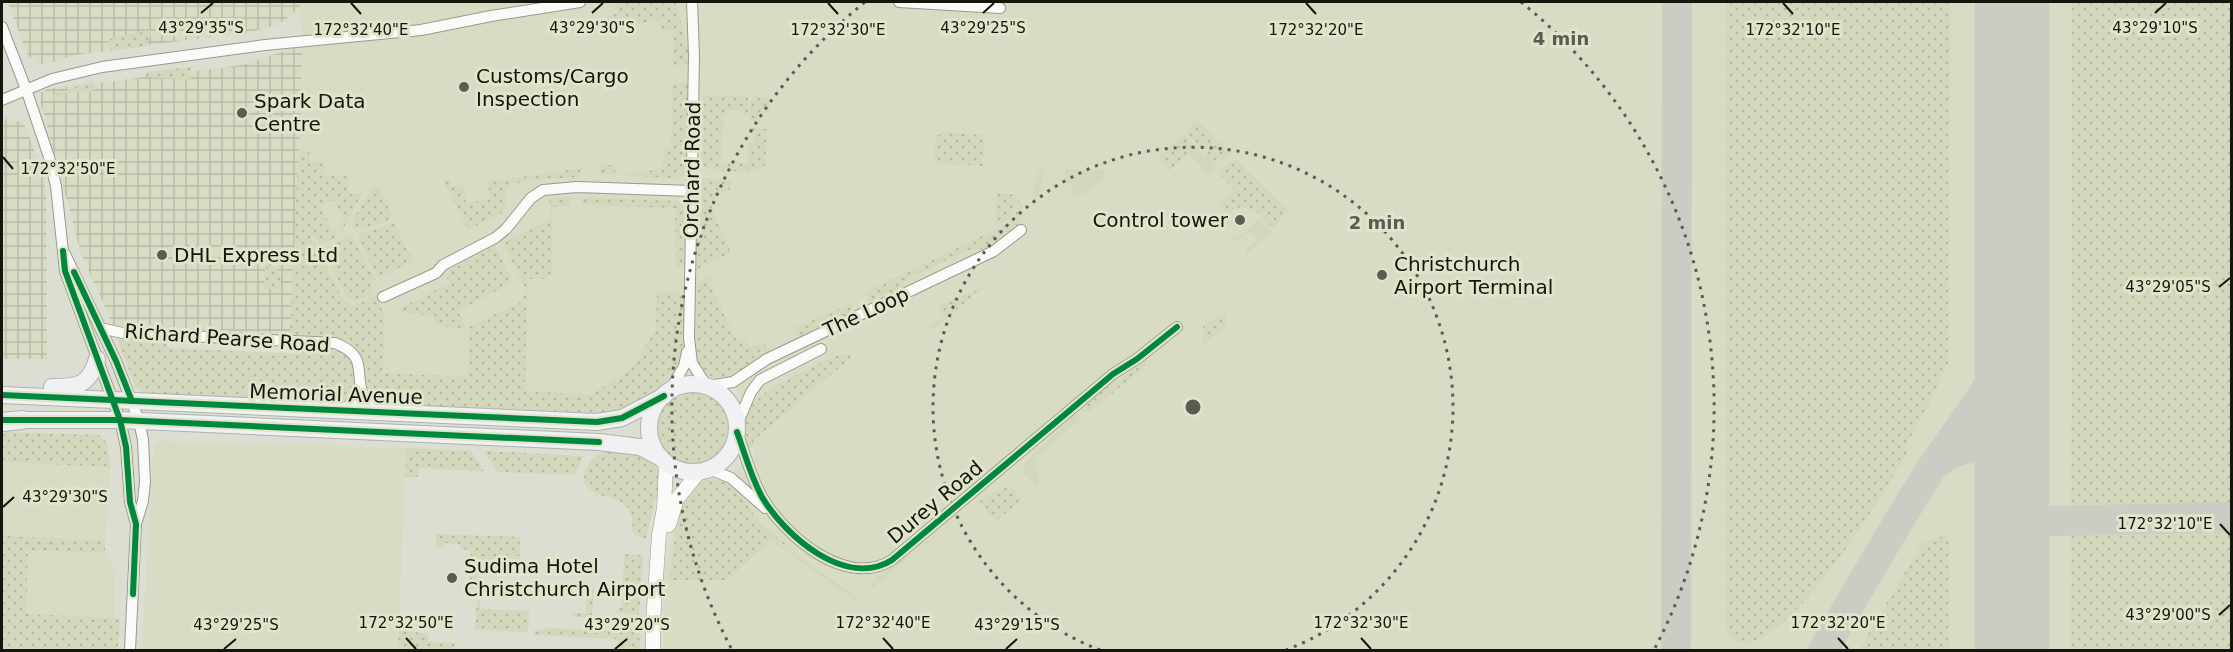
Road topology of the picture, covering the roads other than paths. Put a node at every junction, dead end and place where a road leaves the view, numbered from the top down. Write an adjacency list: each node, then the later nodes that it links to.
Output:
1 (580, 2): 6 (street)
2 (692, 2): 8 (street, Orchard Road)
3 (899, 2): 4 (street)
4 (1000, 8)
5 (2, 27): 6 (street)
6 (26, 89): 7 (street); 10 (street)
7 (2, 100)
8 (692, 191): 11 (street); 14 (street, Orchard Road)
9 (1021, 230): 18 (street, The Loop)
10 (63, 251): 12 (street); 16 (street)
11 (383, 297)
12 (100, 327): 17 (street, Richard Pearse Road); 22 (street)
13 (1177, 327): 32 (street, Durey Road)
14 (689, 338): 18 (street, Orchard Road); 19 (street, Orchard Road)
15 (821, 349): 29 (street, The Loop)
16 (98, 360): 20 (main road); 21 (street)
17 (360, 386): 23 (street); 24 (street, Richard Pearse Road)
18 (707, 386): 19 (main road); 29 (main road)
19 (666, 394): 24 (main road, Memorial Avenue); 30 (main road)
20 (4, 395): 21 (main road, Memorial Avenue)
21 (113, 400): 22 (main road, Memorial Avenue); 26 (street)
22 (132, 401): 23 (main road, Memorial Avenue); 28 (street)
23 (344, 411): 24 (main road, Memorial Avenue)
24 (376, 412)
25 (23, 420): 26 (main road, Memorial Avenue); 27 (highway)
26 (120, 420): 28 (main road, Memorial Avenue); 33 (street)
27 (2, 421)
28 (139, 421): 30 (main road, Memorial Avenue); 33 (street)
29 (737, 429): 31 (main road); 32 (street, Durey Road)
30 (664, 461): 31 (main road); 34 (street)
31 (704, 471): 32 (street, Durey Road); 34 (street)
32 (775, 516)
33 (136, 524): 35 (street)
34 (658, 558): 36 (street)
35 (130, 651)
36 (653, 651)

